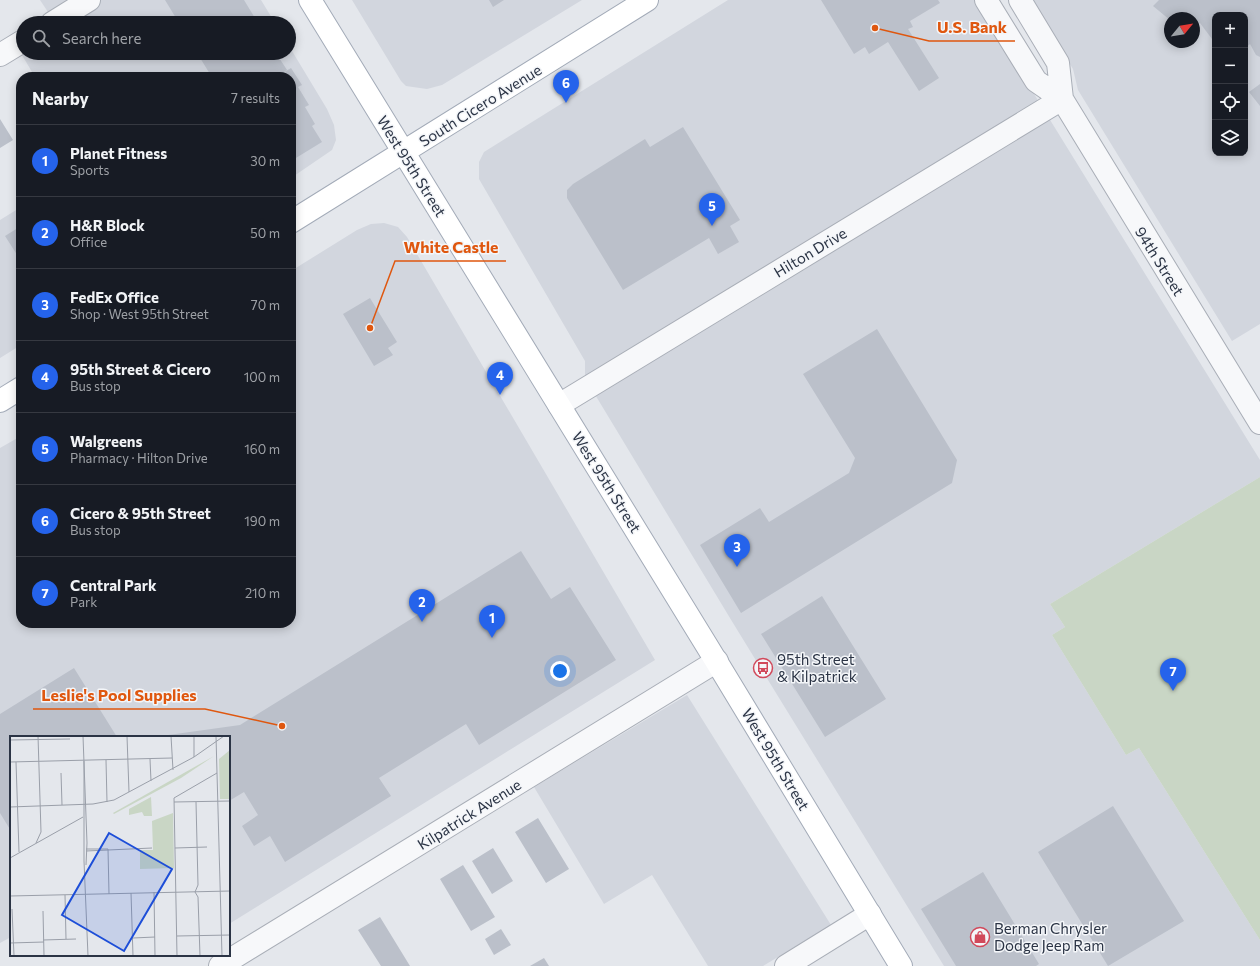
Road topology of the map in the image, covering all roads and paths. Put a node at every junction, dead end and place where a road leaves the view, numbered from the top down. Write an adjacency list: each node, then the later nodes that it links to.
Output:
1 (89, 0): 6 (street)
2 (310, 0): 10 (main road, West 95th Street)
3 (647, 0): 10 (main road, South Cicero Avenue)
4 (986, 0): 9 (street, 94th Street)
5 (1020, 0): 9 (street, 94th Street)
6 (63, 16)
7 (16, 45): 8 (street)
8 (0, 55)
9 (1062, 99): 14 (street, Hilton Drive); 15 (street, 94th Street)
10 (404, 153): 11 (main road, South Cicero Avenue); 14 (main road, West 95th Street)
11 (296, 219)
12 (16, 391): 13 (main road)
13 (0, 401)
14 (559, 405): 16 (main road, West 95th Street)
15 (1260, 423)
16 (717, 661): 17 (main road, West 95th Street); 18 (street, Kilpatrick Avenue)
17 (870, 914): 19 (street); 20 (main road, West 95th Street)
18 (220, 966)
19 (786, 966)
20 (901, 966)

